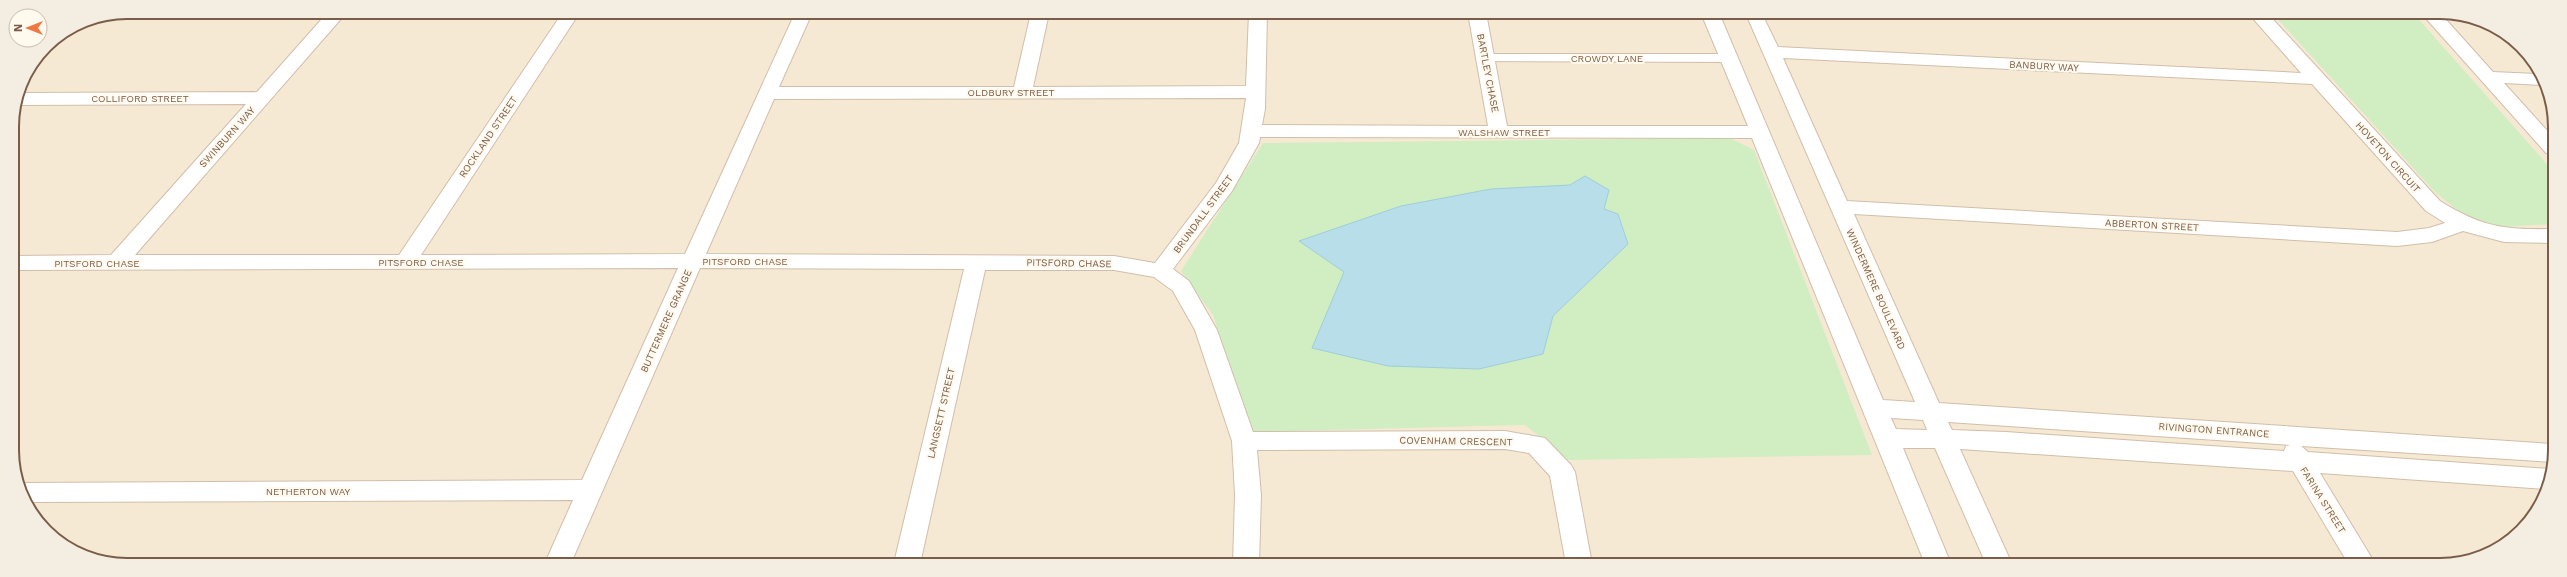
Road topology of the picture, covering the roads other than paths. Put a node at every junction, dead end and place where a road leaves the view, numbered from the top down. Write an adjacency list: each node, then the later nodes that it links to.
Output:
1 (332, 19): 20 (street, SWINBURN WAY)
2 (567, 19): 30 (street, ROCKLAND STREET)
3 (800, 19): 19 (street, BUTTERMERE GRANGE)
4 (1039, 19): 17 (street)
5 (1258, 19): 18 (street, BRUNDALL STREET)
6 (1478, 19): 12 (street, BARTLEY CHASE)
7 (1712, 19): 13 (street)
8 (1756, 19): 11 (street, WINDERMERE BOULEVARD)
9 (2263, 19): 15 (street, HOVETON CIRCUIT)
10 (2436, 19): 14 (street)
11 (1771, 52): 15 (street, BANBURY WAY); 26 (street, WINDERMERE BOULEVARD)
12 (1485, 58): 13 (lane, CROWDY LANE); 23 (street, BARTLEY CHASE)
13 (1728, 58): 24 (street)
14 (2488, 77): 16 (street); 25 (street)
15 (2318, 79): 27 (street, HOVETON CIRCUIT)
16 (2537, 80)
17 (1022, 92): 18 (street, OLDBURY STREET); 19 (street, OLDBURY STREET)
18 (1255, 92): 22 (street, BRUNDALL STREET)
19 (767, 93): 29 (street, BUTTERMERE GRANGE)
20 (262, 98): 21 (street, COLLIFORD STREET); 32 (street, SWINBURN WAY)
21 (23, 99)
22 (1251, 131): 23 (street, WALSHAW STREET); 34 (street, BRUNDALL STREET)
23 (1499, 132): 24 (street, WALSHAW STREET)
24 (1758, 132): 35 (street)
25 (2548, 143)
26 (1840, 207): 27 (street, ABBERTON STREET); 36 (street, WINDERMERE BOULEVARD)
27 (2462, 224): 28 (street, HOVETON CIRCUIT)
28 (2548, 237)
29 (693, 261): 30 (street, PITSFORD CHASE); 33 (street, PITSFORD CHASE); 44 (street, BUTTERMERE GRANGE)
30 (404, 262): 32 (street, PITSFORD CHASE)
31 (19, 263): 32 (street, PITSFORD CHASE)
32 (116, 263)
33 (976, 263): 34 (street, PITSFORD CHASE); 47 (street, LANGSETT STREET)
34 (1160, 271): 40 (street, PITSFORD CHASE)
35 (1875, 408): 36 (street, RIVINGTON ENTRANCE); 38 (street)
36 (1931, 411): 37 (street, RIVINGTON ENTRANCE); 39 (street, WINDERMERE BOULEVARD)
37 (2283, 435): 41 (street, RIVINGTON ENTRANCE); 42 (street, FARINA STREET)
38 (1888, 438): 39 (street); 50 (street)
39 (1943, 440): 42 (street); 51 (street, WINDERMERE BOULEVARD)
40 (1244, 441): 48 (street, PITSFORD CHASE); 49 (street, COVENHAM CRESCENT)
41 (2548, 453)
42 (2300, 462): 43 (street); 52 (street, FARINA STREET)
43 (2544, 479)
44 (591, 490): 45 (street, NETHERTON WAY); 46 (street, BUTTERMERE GRANGE)
45 (28, 492)
46 (560, 558)
47 (908, 558)
48 (1246, 558)
49 (1578, 558)
50 (1936, 558)
51 (1996, 558)
52 (2359, 558)

